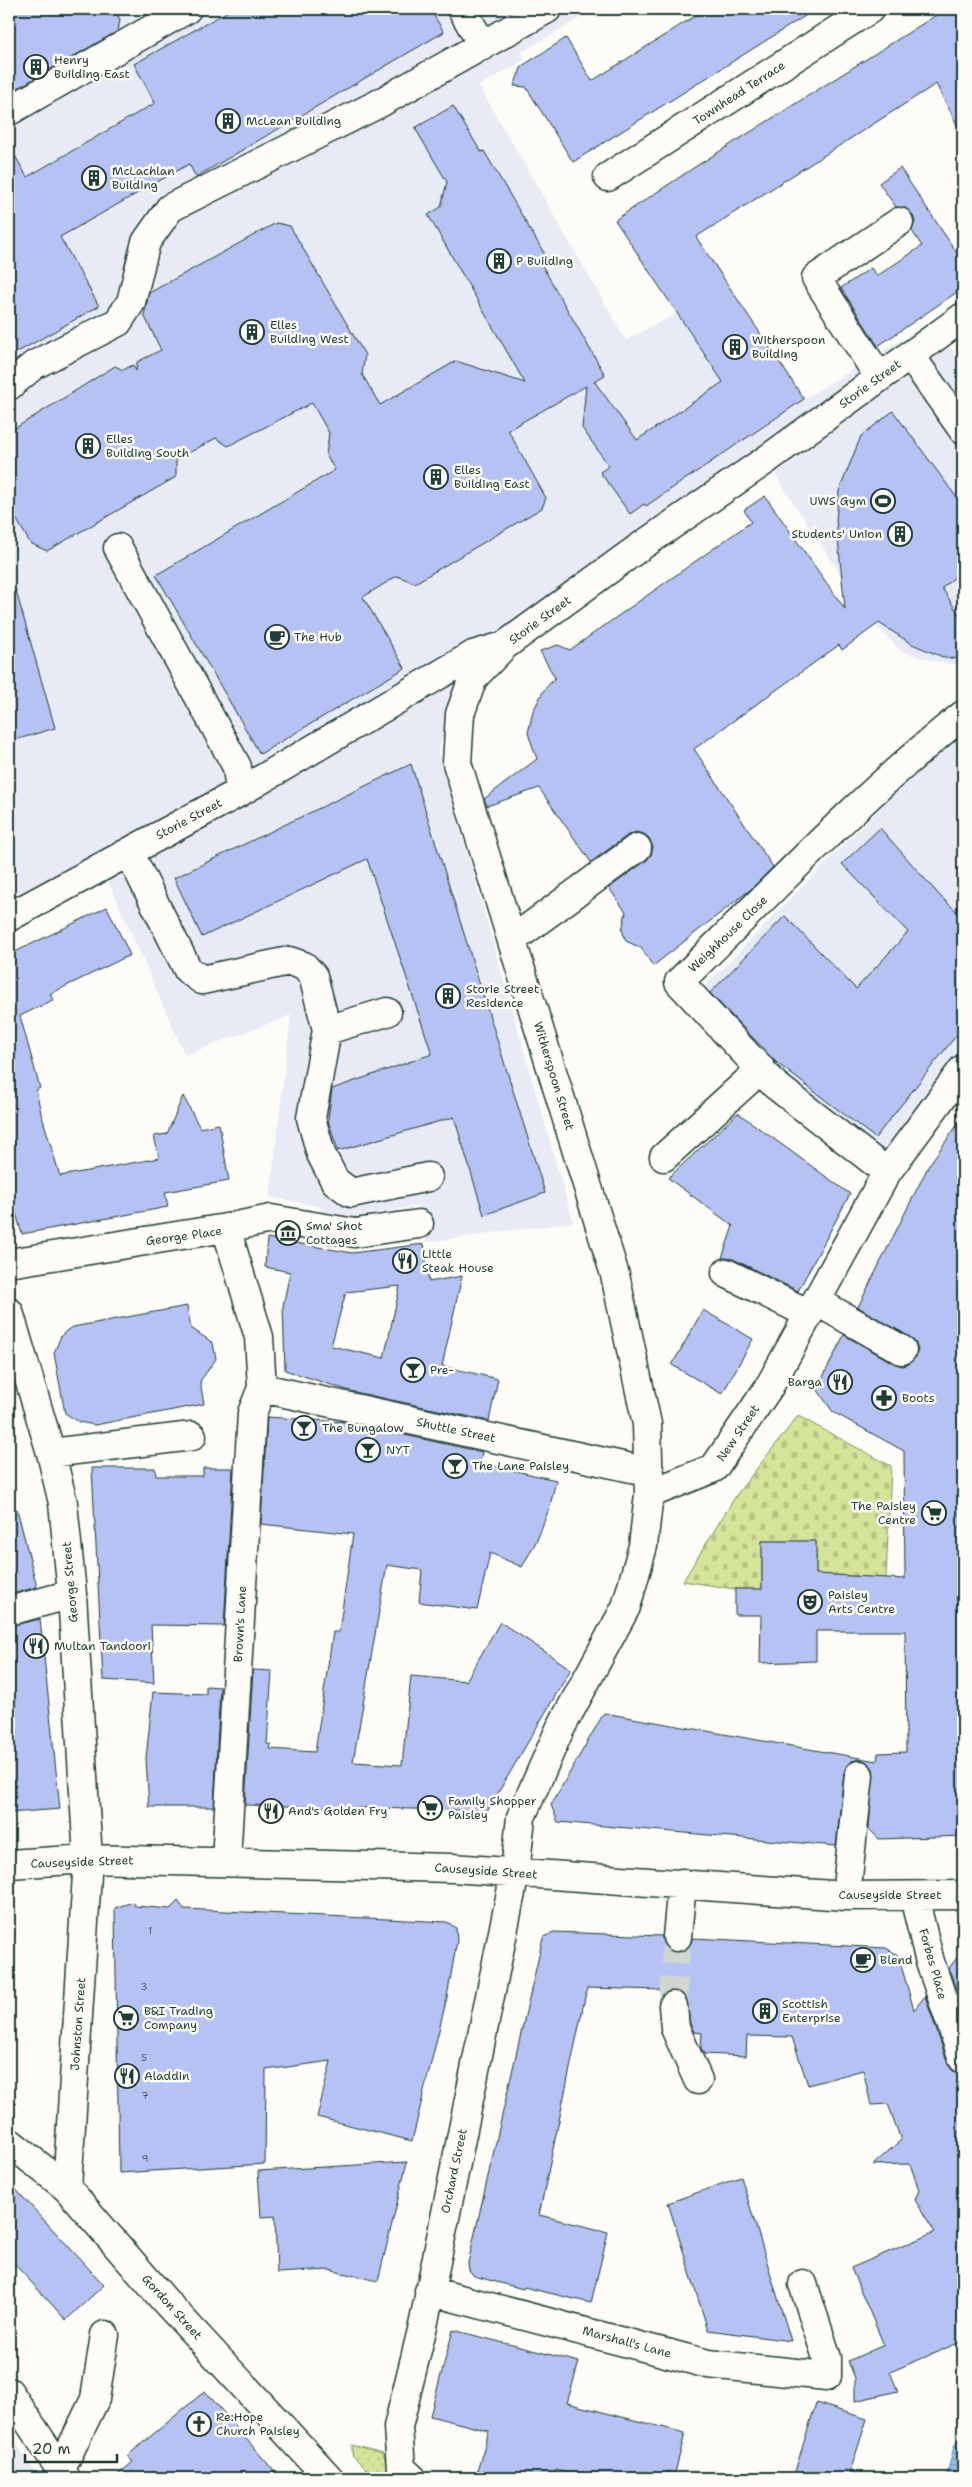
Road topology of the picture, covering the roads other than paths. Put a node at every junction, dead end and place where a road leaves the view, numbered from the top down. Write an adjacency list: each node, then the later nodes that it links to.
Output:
1 (187, 9): 6 (street)
2 (462, 9): 5 (street)
3 (546, 9): 5 (street)
4 (870, 9): 7 (street, Townhead Terrace)
5 (483, 46): 14 (street)
6 (9, 111)
7 (608, 177)
8 (899, 222): 13 (street)
9 (102, 316): 12 (street)
10 (963, 316): 11 (street, Storie Street)
11 (910, 355): 13 (street, Storie Street); 15 (street)
12 (9, 366)
13 (879, 377): 17 (street, Storie Street)
14 (9, 386)
15 (963, 430)
16 (118, 548): 19 (street)
17 (504, 646): 19 (street, Storie Street); 23 (street, Witherspoon Street)
18 (963, 715): 26 (street, Weighhouse Close)
19 (240, 792): 21 (street, Storie Street)
20 (637, 848): 23 (street)
21 (130, 852): 22 (street, Storie Street); 25 (street)
22 (9, 917)
23 (512, 940): 42 (street, Witherspoon Street)
24 (387, 1012): 25 (street)
25 (326, 1030): 30 (street)
26 (761, 1069): 28 (street); 29 (street, Weighhouse Close)
27 (963, 1069): 29 (street, New Street)
28 (664, 1157)
29 (887, 1172): 35 (street, New Street)
30 (428, 1177)
31 (419, 1224): 32 (street)
32 (226, 1228): 33 (street, George Place); 39 (street, George Place)
33 (9, 1263)
34 (726, 1273): 35 (street)
35 (813, 1308): 37 (street); 42 (street, New Street)
36 (9, 1312): 38 (street, George Street)
37 (902, 1350)
38 (19, 1388): 41 (street, George Street)
39 (262, 1388): 42 (street, Shuttle Street); 47 (street, Brown's Lane)
40 (192, 1436): 41 (street)
41 (51, 1453): 43 (street, George Street)
42 (649, 1483): 49 (street)
43 (72, 1594): 44 (street); 46 (street, George Street)
44 (9, 1611)
45 (859, 1775): 52 (street)
46 (88, 1859): 47 (street, Causeyside Street); 48 (street, Causeyside Street); 59 (street, Johnston Street)
47 (226, 1861): 49 (street, Causeyside Street)
48 (9, 1864)
49 (515, 1874): 50 (street, Causeyside Street); 61 (street, Orchard Street)
50 (682, 1883): 52 (street, Causeyside Street); 54 (street)
51 (963, 1895): 53 (street, Causeyside Street)
52 (846, 1896): 53 (street, Causeyside Street)
53 (914, 1897): 56 (street, Forbes Place)
54 (677, 1937)
55 (673, 2006): 57 (street)
56 (963, 2059)
57 (698, 2080)
58 (9, 2142): 59 (street, Gordon Street)
59 (67, 2188): 66 (street, Gordon Street)
60 (803, 2284): 61 (street, Marshall's Lane)
61 (430, 2291): 64 (street, Orchard Street)
62 (105, 2335): 65 (street)
63 (9, 2392): 65 (street)
64 (406, 2473)
65 (63, 2475)
66 (329, 2478)

